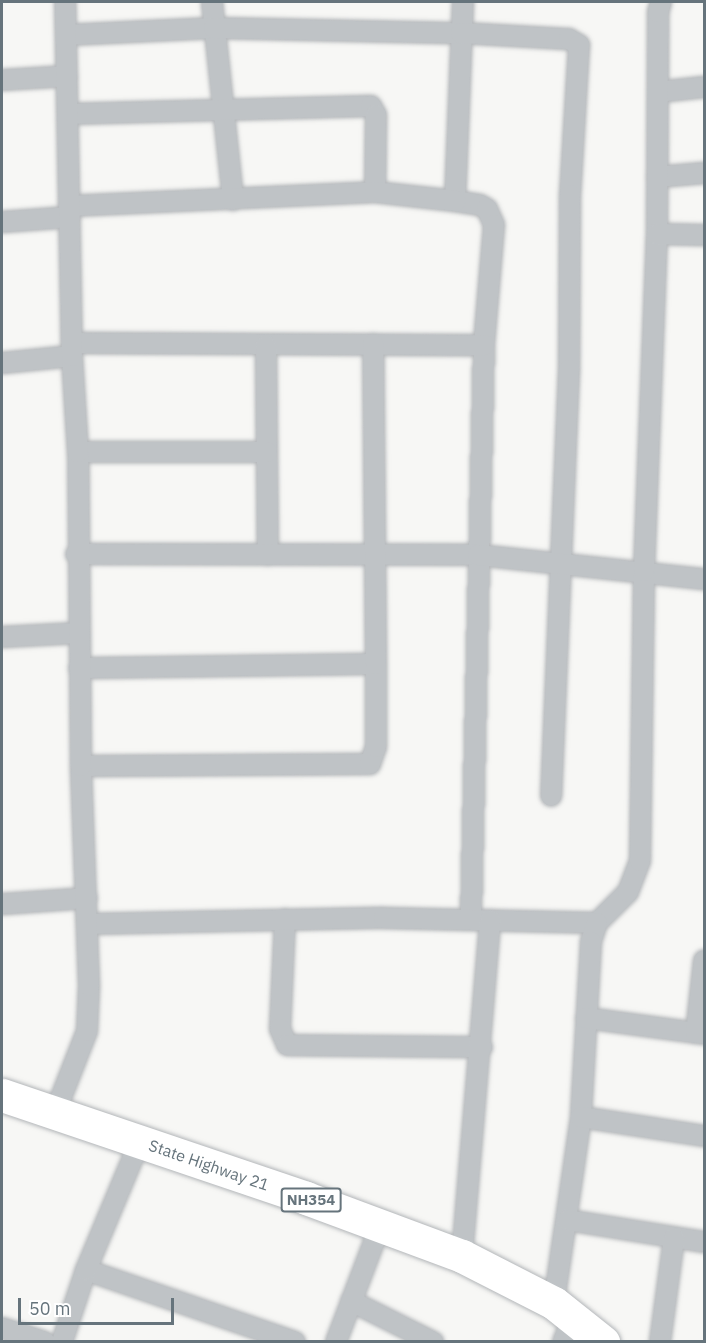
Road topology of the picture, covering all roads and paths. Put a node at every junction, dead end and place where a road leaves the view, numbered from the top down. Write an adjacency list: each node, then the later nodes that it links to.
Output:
1 (65, 2): 7 (street)
2 (212, 2): 5 (street)
3 (463, 2): 6 (street)
4 (661, 2): 11 (street)
5 (214, 28): 6 (street); 7 (street); 12 (street)
6 (461, 33): 18 (street); 34 (street)
7 (66, 35): 8 (street)
8 (67, 76): 9 (street); 13 (street)
9 (2, 80)
10 (705, 87): 11 (street)
11 (658, 92): 15 (street)
12 (224, 109): 13 (street); 16 (street); 17 (street)
13 (68, 114): 19 (street)
14 (705, 173): 15 (street)
15 (657, 177): 21 (street)
16 (375, 192): 17 (street); 18 (street)
17 (233, 200): 19 (street)
18 (455, 201): 24 (street)
19 (69, 211): 20 (street); 26 (street)
20 (2, 222)
21 (657, 234): 22 (street); 35 (street)
22 (705, 236)
23 (373, 344): 24 (street); 25 (street); 30 (street)
24 (484, 345): 33 (street)
25 (266, 346): 26 (street); 29 (street)
26 (72, 350): 27 (street); 28 (street)
27 (2, 363)
28 (78, 452): 29 (street); 31 (street)
29 (267, 452): 32 (street)
30 (377, 552): 32 (street); 33 (street); 39 (street)
31 (76, 554): 32 (street); 37 (street)
32 (268, 555)
33 (478, 555): 34 (street); 46 (street)
34 (563, 561): 35 (street); 42 (street)
35 (644, 571): 36 (street); 47 (street)
36 (705, 579)
37 (78, 633): 38 (street); 40 (street)
38 (2, 636)
39 (376, 664): 40 (street); 41 (street)
40 (79, 668): 41 (street)
41 (81, 766): 43 (street)
42 (551, 796)
43 (87, 898): 44 (street); 48 (street)
44 (2, 904)
45 (285, 919): 46 (street); 48 (street); 52 (street)
46 (480, 919): 47 (street); 52 (street)
47 (597, 922): 50 (street)
48 (89, 924): 54 (street)
49 (705, 960): 51 (street)
50 (586, 1018): 51 (street); 55 (street)
51 (700, 1034)
52 (482, 1047): 62 (street)
53 (2, 1095): 54 (highway, State Highway 21 / NH354)
54 (55, 1113): 57 (highway, State Highway 21 / NH354)
55 (581, 1117): 56 (street); 58 (street)
56 (705, 1136)
57 (140, 1141): 59 (highway, State Highway 21 / NH354); 63 (street)
58 (567, 1220): 60 (street); 65 (street)
59 (380, 1226): 62 (highway, State Highway 21 / NH354); 64 (street)
60 (674, 1238): 61 (street); 73 (street)
61 (705, 1242)
62 (462, 1256): 65 (highway, State Highway 21 / NH354)
63 (86, 1270): 68 (street); 69 (street)
64 (351, 1301): 70 (street); 71 (street)
65 (563, 1320): 72 (highway, State Highway 21 / NH354)
66 (2, 1328): 67 (street)
67 (45, 1341)
68 (62, 1341)
69 (295, 1341)
70 (336, 1341)
71 (434, 1341)
72 (603, 1341)
73 (660, 1341)

